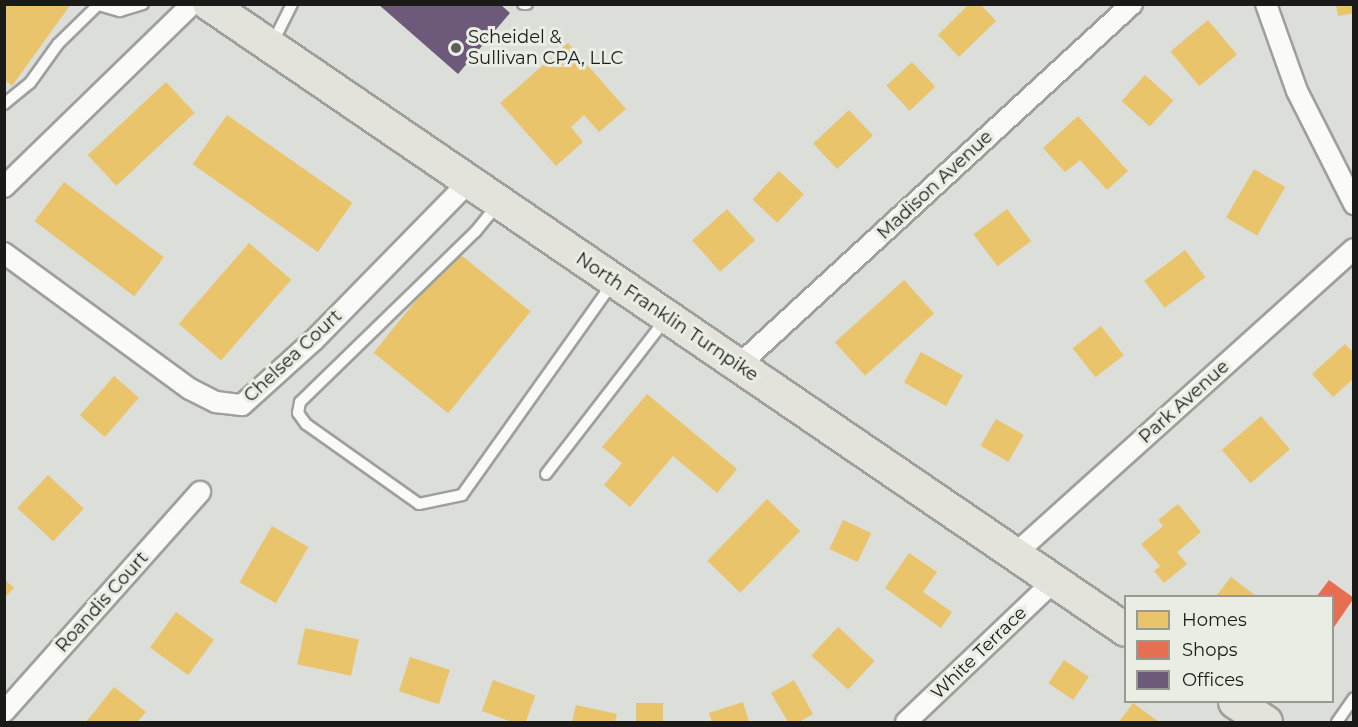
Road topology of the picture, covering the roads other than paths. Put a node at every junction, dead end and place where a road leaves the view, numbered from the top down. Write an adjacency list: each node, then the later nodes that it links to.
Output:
1 (143, 4): 7 (lane)
2 (192, 4): 11 (street)
3 (209, 4): 8 (main road, North Franklin Turnpike)
4 (292, 4): 8 (lane)
5 (1132, 4): 18 (street, Madison Avenue)
6 (1266, 4): 13 (street)
7 (96, 5): 9 (lane)
8 (271, 46): 10 (main road, North Franklin Turnpike)
9 (4, 104)
10 (468, 183): 12 (main road, North Franklin Turnpike); 15 (street, Chelsea Court)
11 (4, 187)
12 (498, 204): 16 (main road, North Franklin Turnpike); 16 (lane)
13 (1353, 204)
14 (1353, 249): 21 (street, Park Avenue)
15 (4, 253)
16 (615, 281): 17 (main road, North Franklin Turnpike)
17 (668, 316): 18 (main road, North Franklin Turnpike); 19 (lane)
18 (739, 365): 21 (main road, North Franklin Turnpike)
19 (546, 474)
20 (200, 492): 26 (street, Roandis Court)
21 (1014, 555): 22 (main road, North Franklin Turnpike)
22 (1052, 583): 23 (main road, North Franklin Turnpike); 27 (street, White Terrace)
23 (1124, 629)
24 (1353, 698): 29 (lane)
25 (1236, 703): 28 (main road)
26 (4, 712)
27 (906, 723)
28 (1266, 723)
29 (1337, 723)

